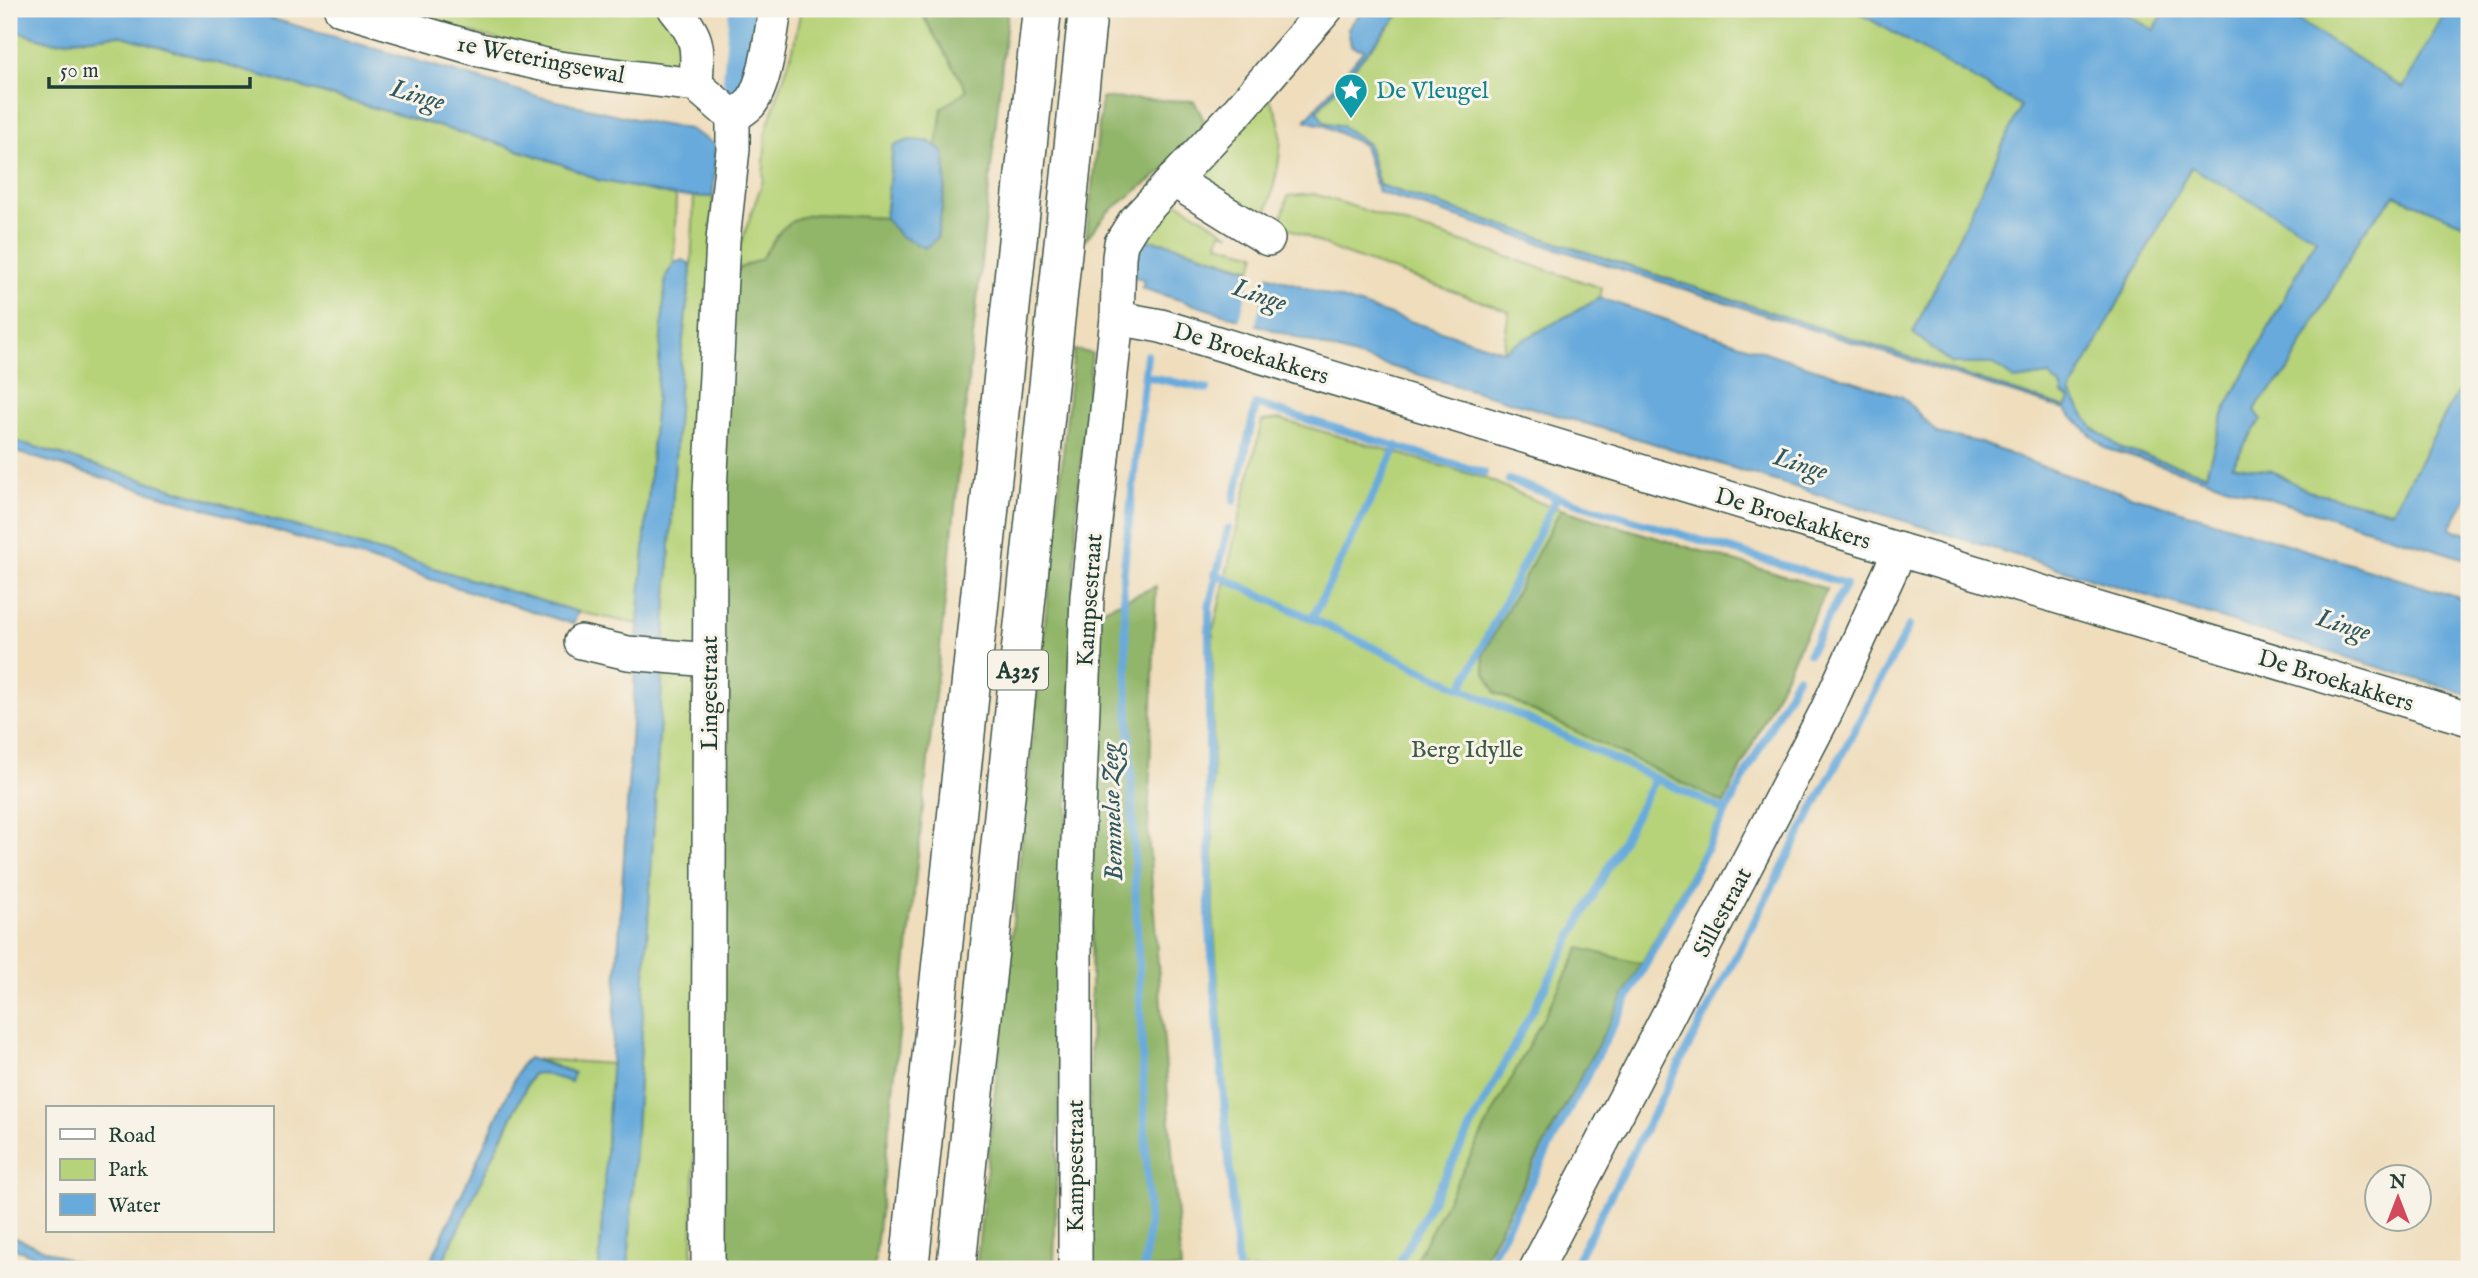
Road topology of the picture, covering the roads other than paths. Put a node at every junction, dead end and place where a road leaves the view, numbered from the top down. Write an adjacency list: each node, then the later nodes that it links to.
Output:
1 (341, 9): 7 (street, 1e Weteringsewal)
2 (675, 9): 7 (street)
3 (775, 9): 8 (street)
4 (1042, 9): 17 (highway, A325)
5 (1088, 9): 18 (highway, A325)
6 (1325, 9): 9 (street, Kampsestraat)
7 (696, 85): 8 (street)
8 (733, 117): 14 (street, Lingestraat)
9 (1173, 180): 10 (street); 11 (street, Kampsestraat)
10 (1268, 239)
11 (1117, 318): 12 (street, De Broekakkers); 19 (street, Kampsestraat)
12 (1900, 550): 15 (street, De Broekakkers); 20 (street, Sillestraat)
13 (581, 642): 14 (street)
14 (709, 660): 16 (street, Lingestraat)
15 (2469, 719)
16 (708, 1269)
17 (909, 1269)
18 (956, 1269)
19 (1075, 1269)
20 (1536, 1269)

